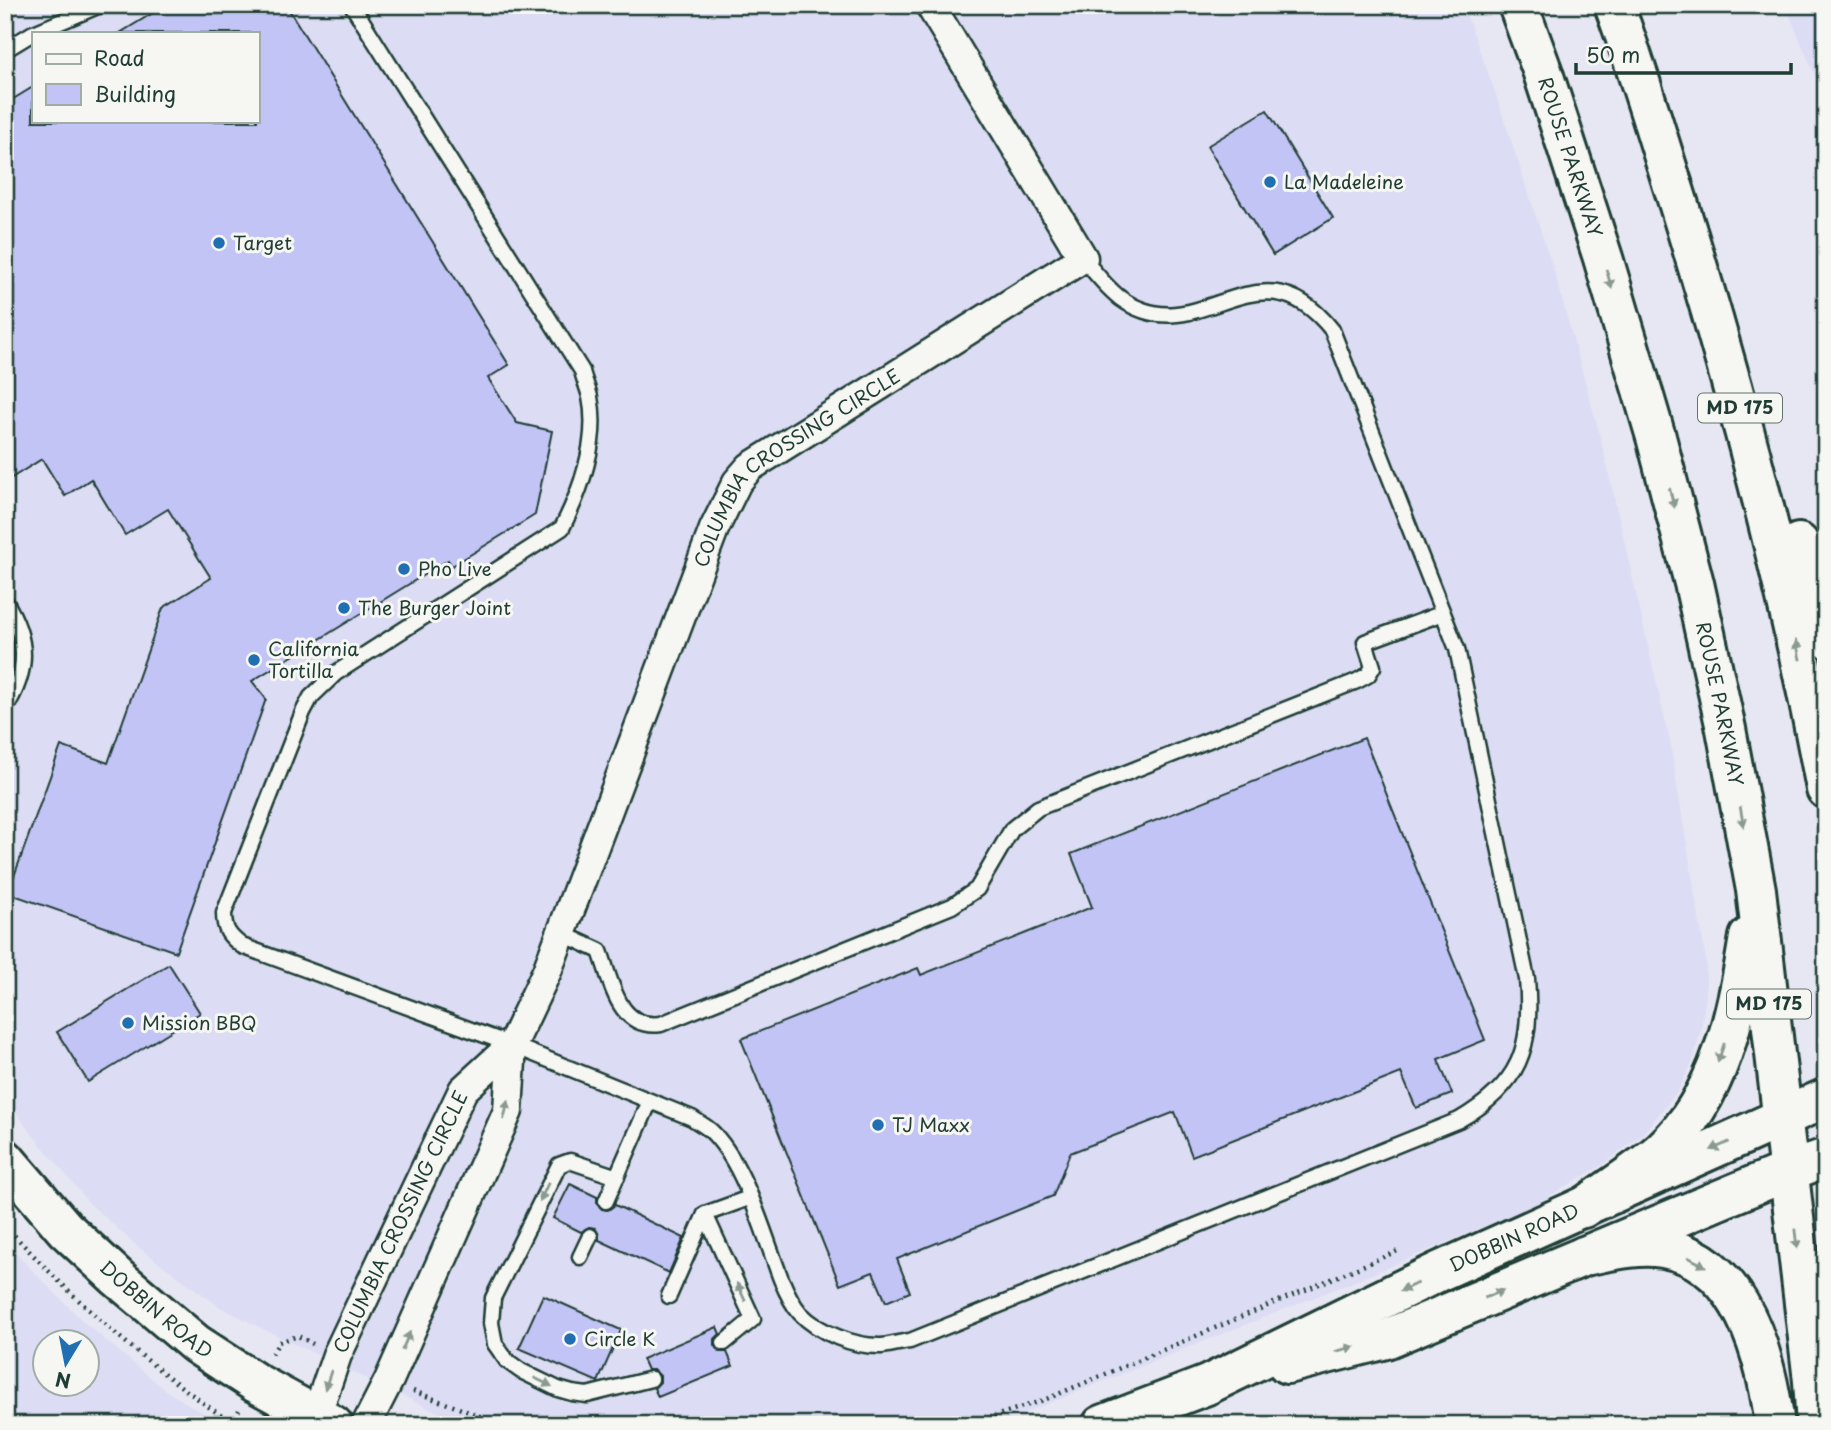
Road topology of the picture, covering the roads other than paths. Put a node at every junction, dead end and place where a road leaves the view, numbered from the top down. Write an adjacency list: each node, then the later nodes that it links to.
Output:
1 (100, 5): 6 (lane)
2 (352, 5): 17 (lane)
3 (930, 5): 9 (street)
4 (1518, 5): 15 (main road, ROUSE PARKWAY / MD 175, one-way to 15)
5 (1620, 20): 12 (main road); 14 (main road, MD 175, one-way to 5)
6 (35, 32)
7 (32, 34): 8 (lane)
8 (5, 50)
9 (1083, 258): 11 (lane); 16 (street, COLUMBIA CROSSING CIRCLE)
10 (5, 601): 13 (lane)
11 (1443, 613): 16 (lane); 25 (lane)
12 (1826, 638)
13 (5, 709)
14 (1826, 789)
15 (1756, 890): 20 (main road, ROUSE PARKWAY / MD 175); 27 (main road, one-way to 27)
16 (561, 933): 17 (street, COLUMBIA CROSSING CIRCLE)
17 (512, 1045): 19 (lane); 36 (street, COLUMBIA CROSSING CIRCLE, one-way to 36); 37 (street, COLUMBIA CROSSING CIRCLE, one-way to 17)
18 (1826, 1098): 20 (main road, DOBBIN ROAD)
19 (650, 1101): 24 (lane); 25 (lane)
20 (1782, 1118): 23 (main road, ROUSE PARKWAY / MD 175); 27 (main road, DOBBIN ROAD, one-way to 27)
21 (1826, 1158): 23 (main road, DOBBIN ROAD)
22 (5, 1159): 36 (main road, DOBBIN ROAD)
23 (1788, 1171): 31 (main road, DOBBIN ROAD); 40 (main road, ROUSE PARKWAY / MD 175, one-way to 40)
24 (617, 1177): 26 (lane); 34 (lane, one-way to 34)
25 (750, 1198): 28 (lane)
26 (606, 1201)
27 (1583, 1208): 35 (main road, DOBBIN ROAD, one-way to 35)
28 (705, 1214): 32 (lane); 33 (lane, one-way to 28)
29 (590, 1236): 30 (lane)
30 (580, 1256)
31 (1584, 1256): 35 (main road, DOBBIN ROAD, one-way to 31); 39 (main road, one-way to 39)
32 (669, 1296)
33 (724, 1343)
34 (650, 1379)
35 (1208, 1385): 38 (main road, DOBBIN ROAD)
36 (321, 1422)
37 (366, 1425)
38 (1101, 1425)
39 (1775, 1425)
40 (1816, 1425)

